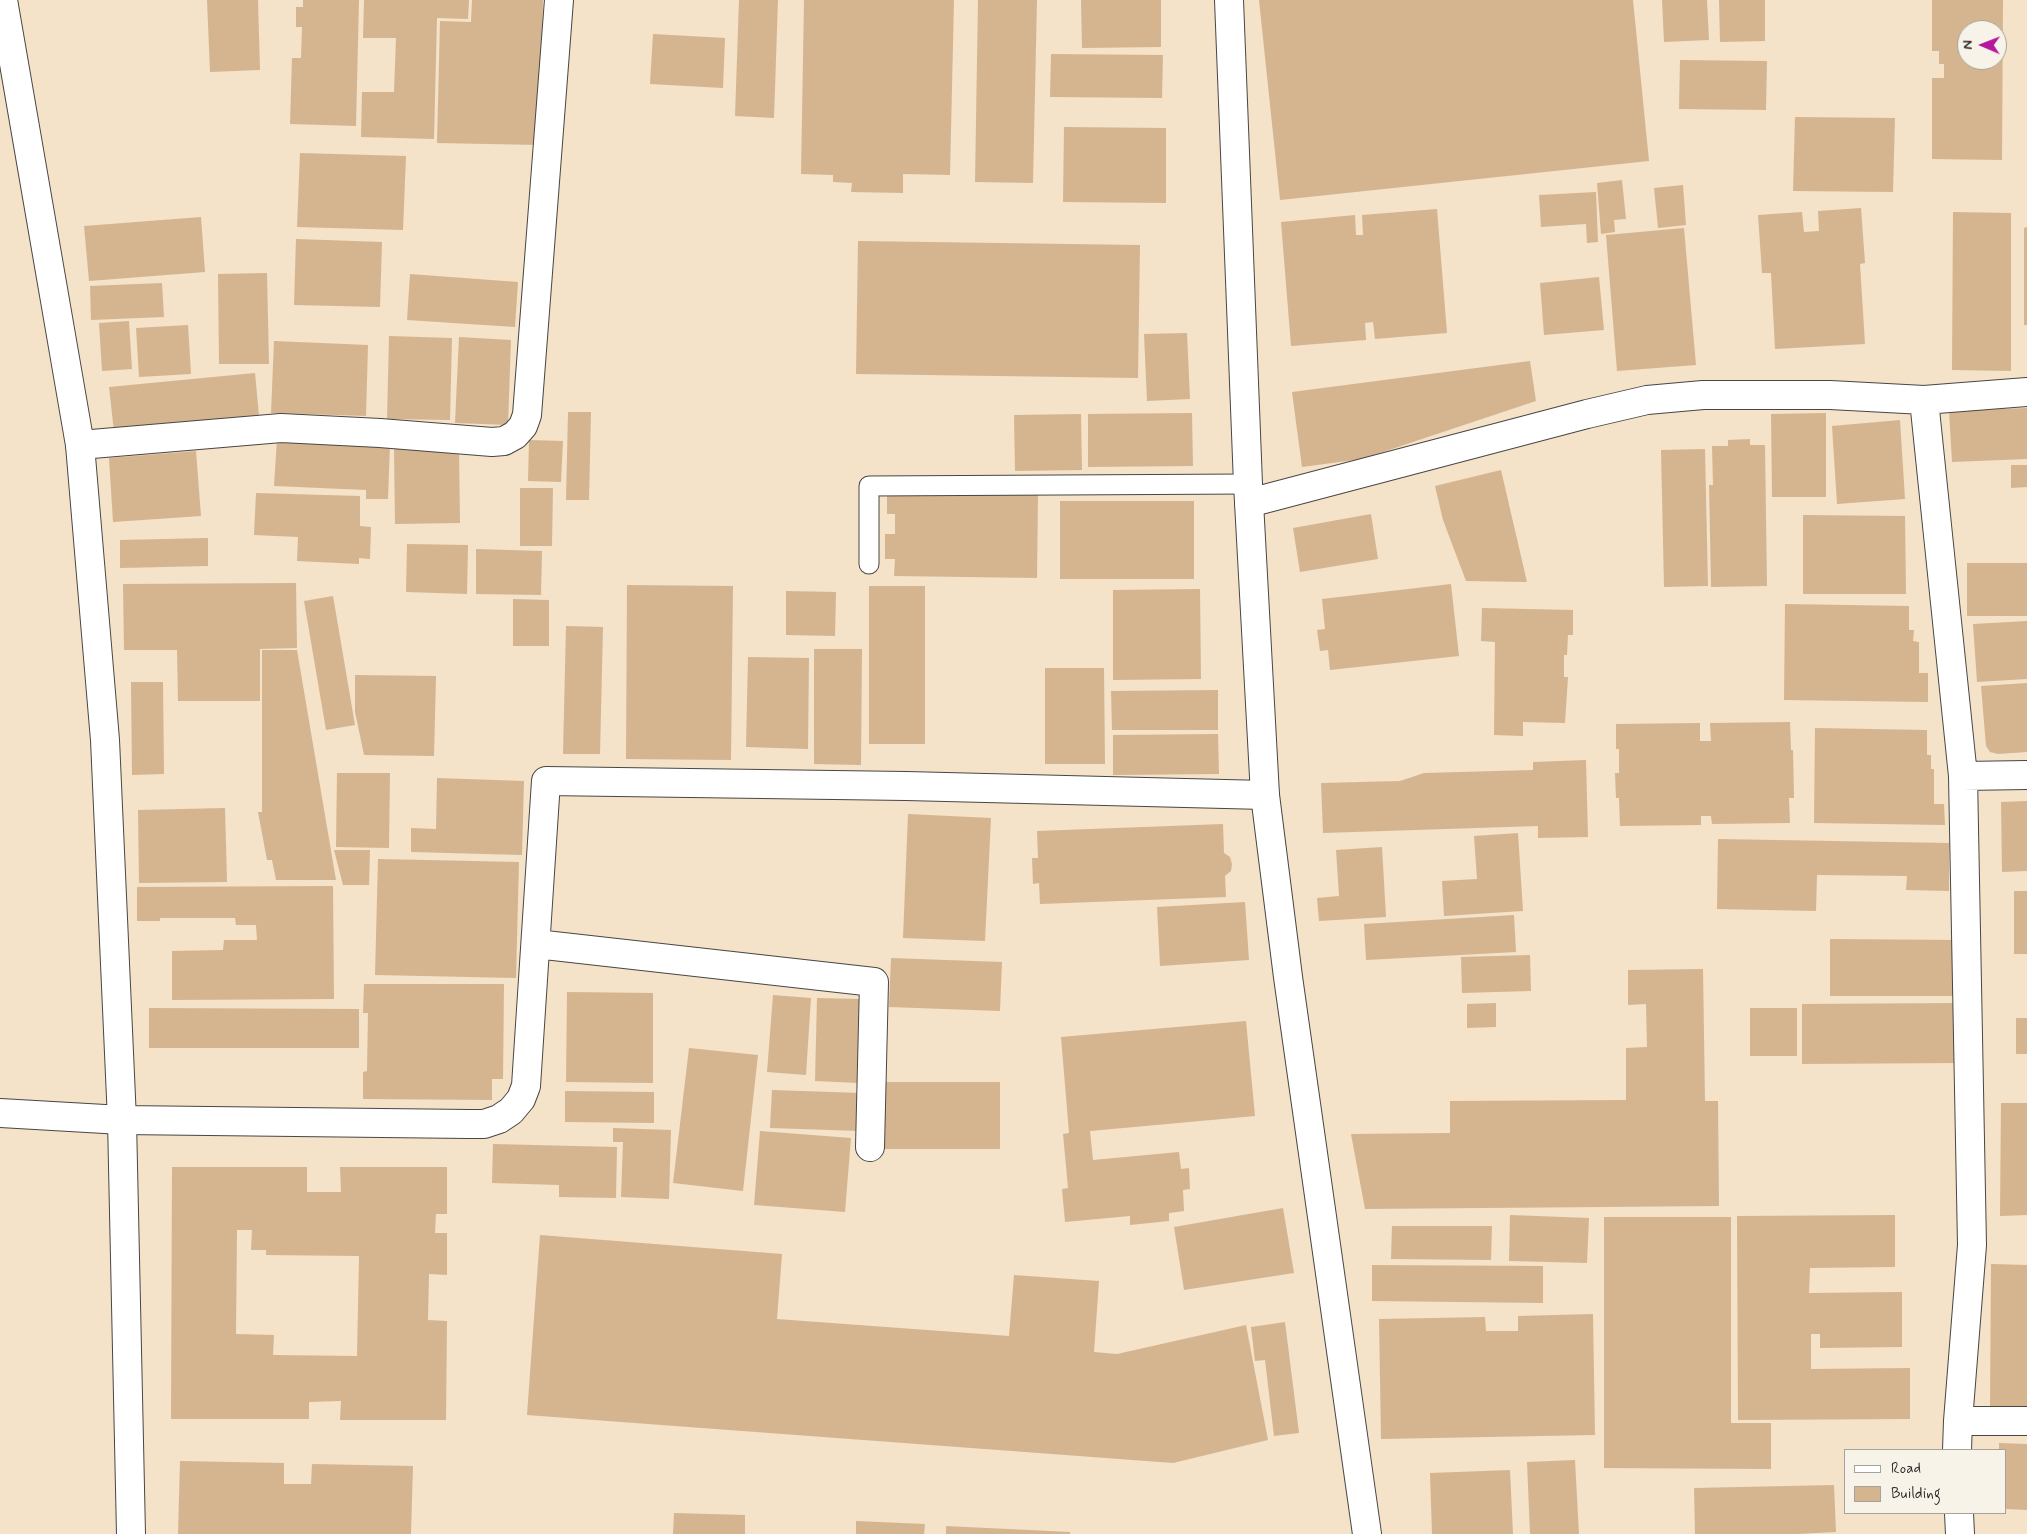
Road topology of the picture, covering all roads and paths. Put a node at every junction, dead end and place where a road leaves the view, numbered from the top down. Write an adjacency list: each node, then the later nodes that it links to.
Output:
1 (3, 0): 6 (street)
2 (559, 0): 6 (street)
3 (1229, 0): 7 (street)
4 (2027, 392): 5 (street)
5 (1924, 400): 7 (street); 10 (street)
6 (80, 445): 14 (street)
7 (1248, 494): 8 (lane); 11 (street)
8 (869, 564)
9 (2027, 775): 10 (street)
10 (1963, 776): 16 (street)
11 (1265, 795): 12 (street); 21 (street)
12 (536, 944): 14 (street); 15 (street)
13 (0, 1113): 14 (street)
14 (122, 1120): 20 (street)
15 (870, 1148)
16 (1958, 1421): 17 (street); 18 (street)
17 (2027, 1421)
18 (1957, 1449)
19 (1959, 1514): 22 (street)
20 (131, 1534)
21 (1366, 1534)
22 (1960, 1534)

